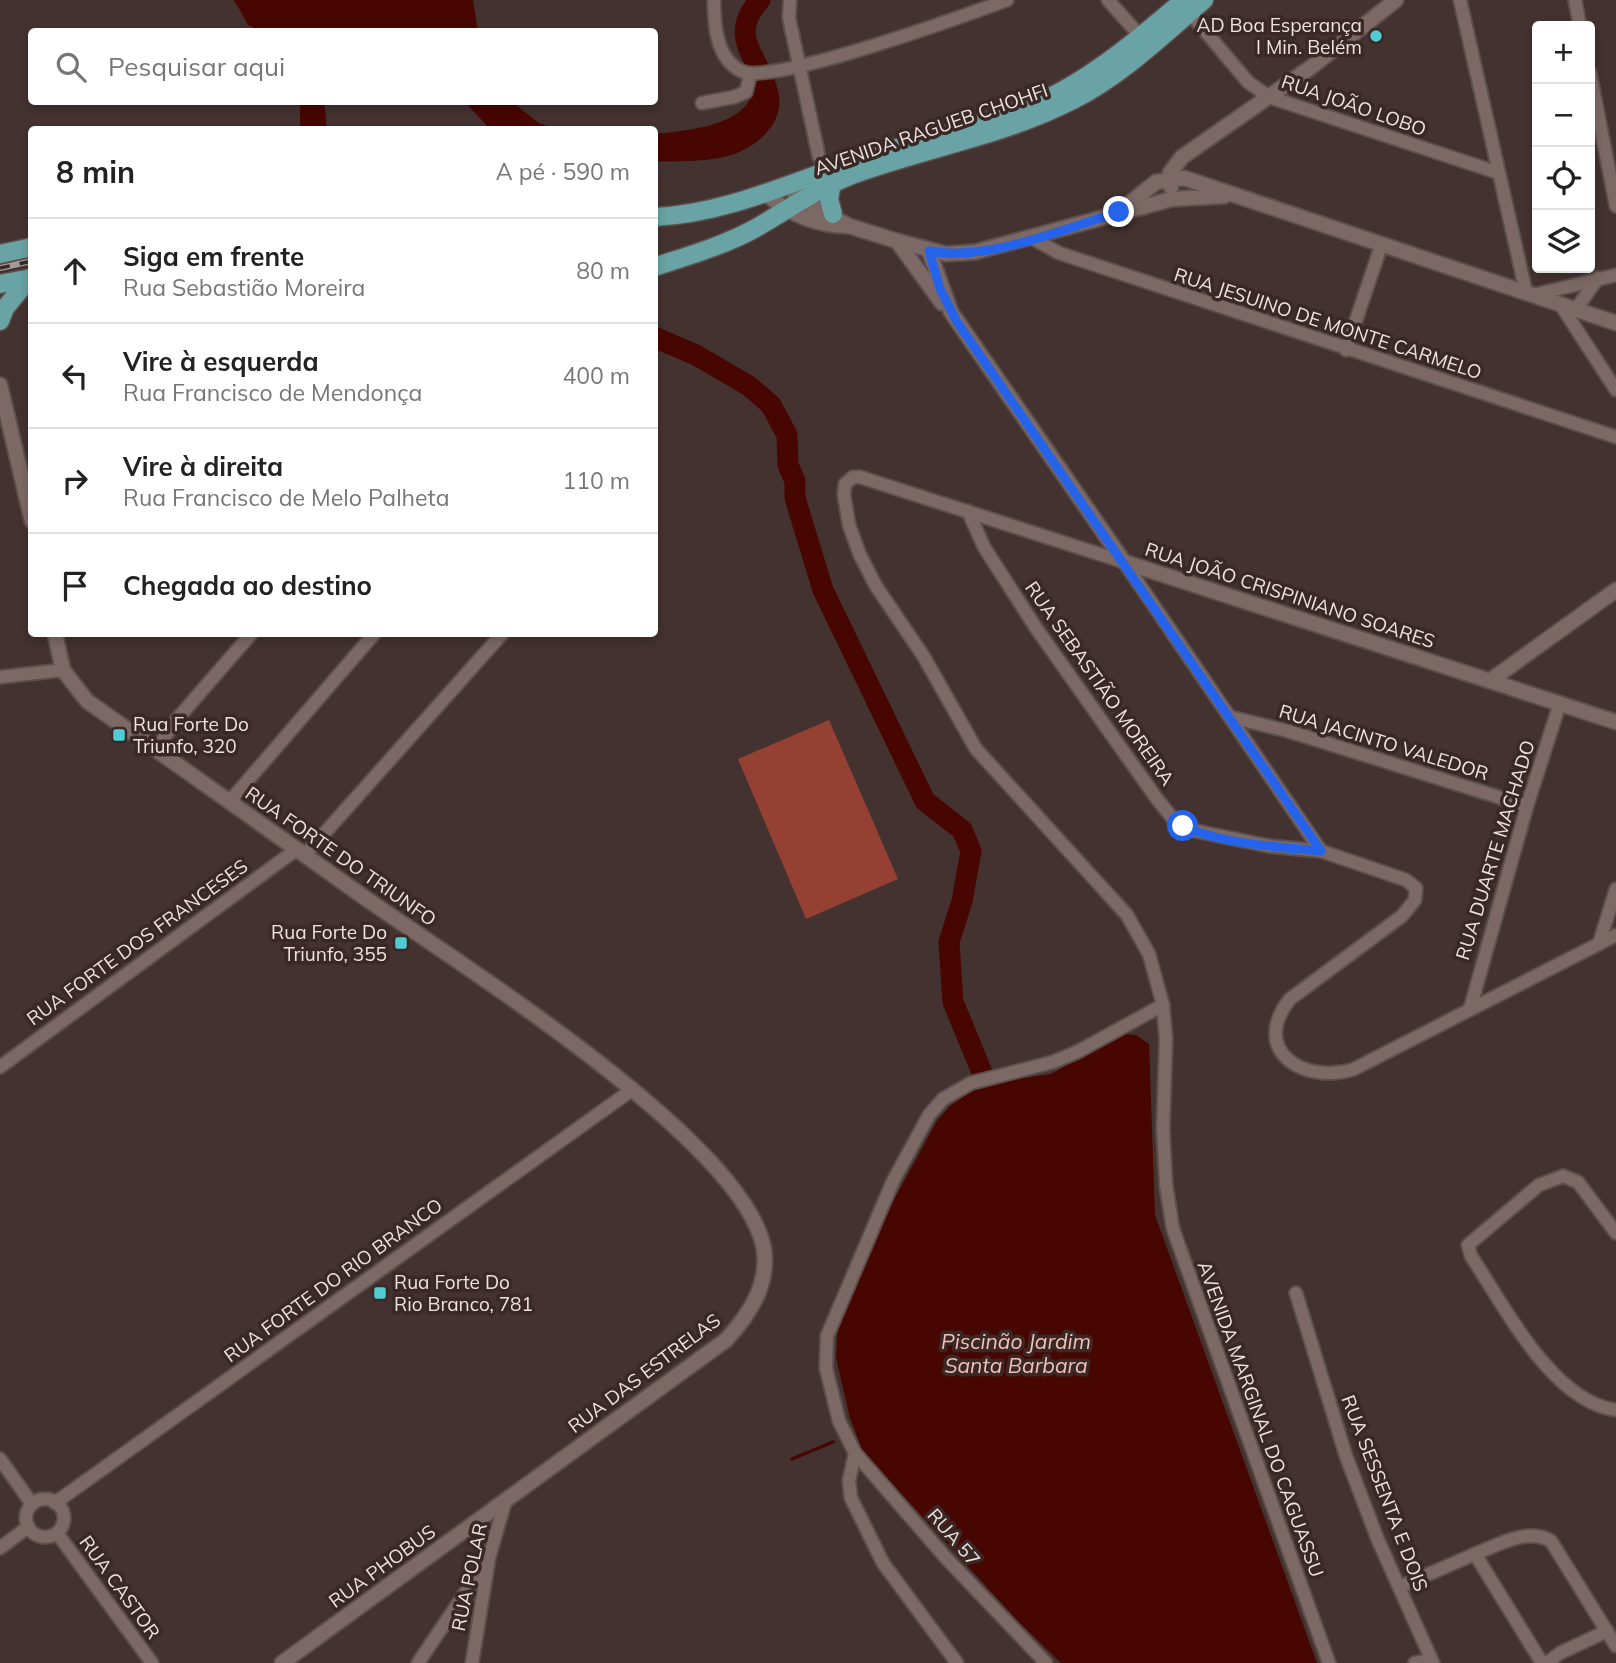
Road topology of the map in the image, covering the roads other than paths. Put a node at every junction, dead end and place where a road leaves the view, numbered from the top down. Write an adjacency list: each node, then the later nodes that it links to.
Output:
1 (714, 0): 13 (street)
2 (790, 0): 12 (street)
3 (1007, 0): 12 (street)
4 (1108, 0): 11 (street)
5 (1204, 0): 9 (main road, AVENIDA RAGUEB CHOHFI)
6 (1396, 0): 15 (street)
7 (1460, 0): 18 (street)
8 (1575, 0): 10 (street)
9 (1187, 6): 11 (main road, AVENIDA RAGUEB CHOHFI); 15 (street, RUA JOÃO LOBO); 20 (main road, AVENIDA RAGUEB CHOHFI)
10 (1579, 21)
11 (1141, 37): 21 (main road, AVENIDA RAGUEB CHOHFI)
12 (800, 66): 13 (street); 17 (street)
13 (754, 75): 16 (street)
14 (1592, 84): 26 (street)
15 (1269, 97): 18 (street, RUA JOÃO LOBO); 19 (street)
16 (702, 103)
17 (819, 157)
18 (1499, 173): 45 (street)
19 (1169, 178): 23 (street); 24 (street); 27 (street)
20 (832, 184): 25 (main road, AVENIDA RAGUEB CHOHFI); 28 (main road)
21 (785, 186): 22 (main road, AVENIDA RAGUEB CHOHFI); 25 (street)
22 (765, 193): 25 (street); 29 (main road, AVENIDA RAGUEB CHOHFI)
23 (1236, 198): 24 (street); 35 (street)
24 (1172, 199): 27 (street)
25 (792, 205): 28 (street); 30 (street); 39 (main road, AVENIDA RAGUEB CHOHFI)
26 (1616, 206)
27 (1119, 212): 32 (street)
28 (832, 214): 30 (street)
29 (658, 217)
30 (849, 226): 34 (street)
31 (28, 236): 33 (main road)
32 (1032, 238): 37 (street); 51 (street, RUA JESUINO DE MONTE CARMELO)
33 (0, 241)
34 (897, 242): 37 (street); 48 (street)
35 (1381, 246): 45 (street); 51 (street)
36 (28, 248): 38 (main road)
37 (929, 251): 48 (street)
38 (0, 254)
39 (658, 265)
40 (1616, 275): 41 (street)
41 (1598, 278): 45 (street); 47 (street)
42 (28, 279): 44 (main road)
43 (28, 281): 49 (main road)
44 (0, 284)
45 (1530, 294): 46 (street)
46 (1560, 304): 47 (street); 53 (street)
47 (1576, 309): 50 (street)
48 (951, 312): 58 (street)
49 (0, 321)
50 (1616, 323)
51 (1346, 350): 54 (street, RUA JESUINO DE MONTE CARMELO)
52 (0, 386): 56 (street)
53 (1616, 390)
54 (1616, 437)
55 (844, 495): 57 (street, RUA JOÃO CRISPINIANO SOARES); 78 (street, AVENIDA MARGINAL DO CAGUASSU)
56 (28, 504)
57 (968, 510): 58 (street, RUA JOÃO CRISPINIANO SOARES); 73 (street, RUA SEBASTIÃO MOREIRA)
58 (1124, 562): 66 (street, RUA JOÃO CRISPINIANO SOARES); 68 (street)
59 (1616, 590): 66 (street)
60 (56, 637): 64 (street, RUA FORTE DO TRIUNFO)
61 (248, 637): 70 (street)
62 (371, 637): 71 (street)
63 (499, 637): 74 (street, RUA FORTE DOS FRANCESES)
64 (63, 670): 65 (street); 70 (street, RUA FORTE DO TRIUNFO)
65 (0, 677)
66 (1491, 680): 67 (street, RUA JOÃO CRISPINIANO SOARES)
67 (1560, 703): 69 (street, RUA JOÃO CRISPINIANO SOARES); 72 (street, RUA DUARTE MACHADO)
68 (1230, 716): 72 (street, RUA JACINTO VALEDOR); 73 (street)
69 (1616, 722)
70 (156, 749): 71 (street, RUA FORTE DO TRIUNFO)
71 (230, 802): 74 (street, RUA FORTE DO TRIUNFO)
72 (1527, 806): 79 (street, RUA DUARTE MACHADO)
73 (1321, 851): 79 (street, RUA SEBASTIÃO MOREIRA)
74 (301, 852): 80 (street, RUA FORTE DOS FRANCESES); 81 (street, RUA FORTE DO TRIUNFO)
75 (1616, 890): 77 (street)
76 (1616, 935): 77 (street, RUA SEBASTIÃO MOREIRA)
77 (1599, 944): 79 (street, RUA SEBASTIÃO MOREIRA)
78 (1163, 1005): 85 (street, RUA 57); 105 (street, AVENIDA MARGINAL DO CAGUASSU)
79 (1470, 1009)
80 (0, 1067)
81 (634, 1089): 87 (street, RUA DAS ESTRELAS); 88 (street, RUA FORTE DO RIO BRANCO)
82 (1616, 1233): 84 (street)
83 (1296, 1293): 95 (street, RUA SESSENTA E DOIS)
84 (1616, 1410)
85 (852, 1448): 103 (street); 104 (street, RUA 57)
86 (0, 1459): 89 (street)
87 (506, 1499): 94 (street, RUA POLAR); 100 (street, RUA PHOBUS)
88 (55, 1503): 89 (street); 91 (street)
89 (33, 1504): 90 (street)
90 (28, 1527): 91 (street); 92 (street)
91 (57, 1533): 99 (street, RUA CASTOR)
92 (0, 1548)
93 (1475, 1554): 95 (street); 96 (street); 107 (street)
94 (489, 1558): 101 (street); 102 (street, RUA POLAR)
95 (1399, 1587): 98 (street, RUA SESSENTA E DOIS)
96 (1607, 1632): 97 (street); 107 (street)
97 (1616, 1646)
98 (1432, 1661): 106 (street)
99 (152, 1663)
100 (282, 1663)
101 (418, 1663)
102 (472, 1663)
103 (957, 1663)
104 (1046, 1663)
105 (1329, 1663)
106 (1415, 1663)
107 (1545, 1663)

